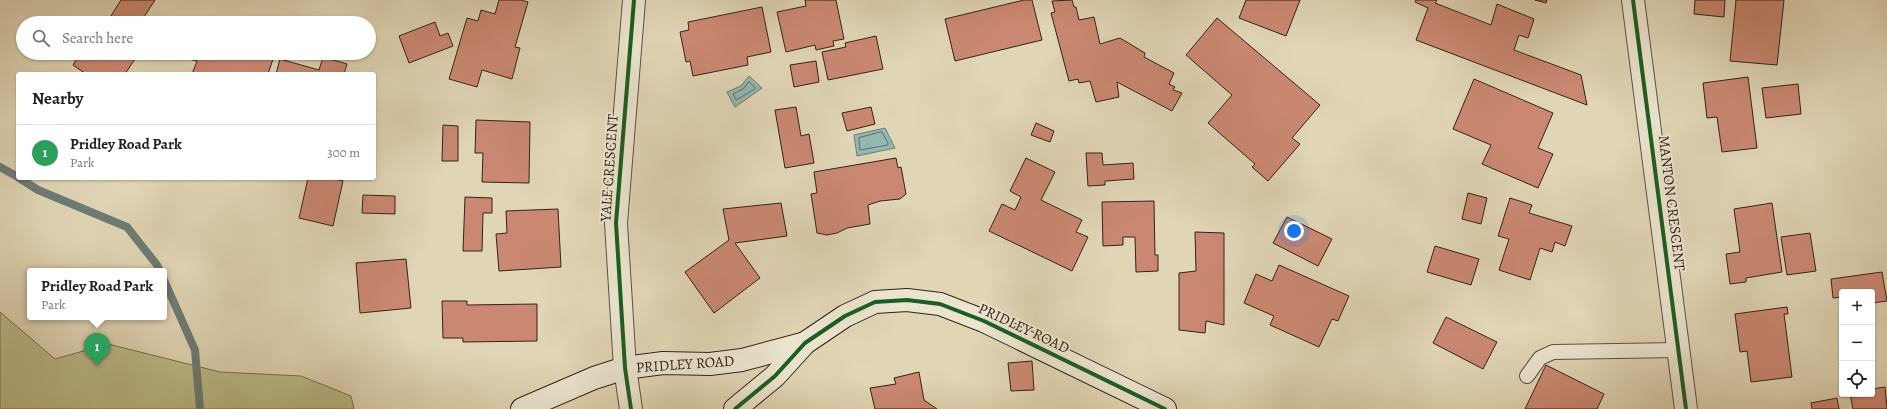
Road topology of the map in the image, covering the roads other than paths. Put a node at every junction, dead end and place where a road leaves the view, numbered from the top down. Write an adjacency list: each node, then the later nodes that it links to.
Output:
1 (634, 0): 5 (street, YALE CRESCENT)
2 (1633, 0): 4 (street, MANTON CRESCENT)
3 (805, 343): 5 (street, PRIDLEY ROAD); 9 (street, PRIDLEY ROAD); 10 (street, PRIDLEY ROAD)
4 (1679, 350): 6 (lane); 11 (street, MANTON CRESCENT)
5 (625, 368): 7 (street, PRIDLEY ROAD); 8 (street, YALE CRESCENT)
6 (1527, 376)
7 (522, 409)
8 (631, 409)
9 (735, 409)
10 (1165, 409)
11 (1686, 409)

